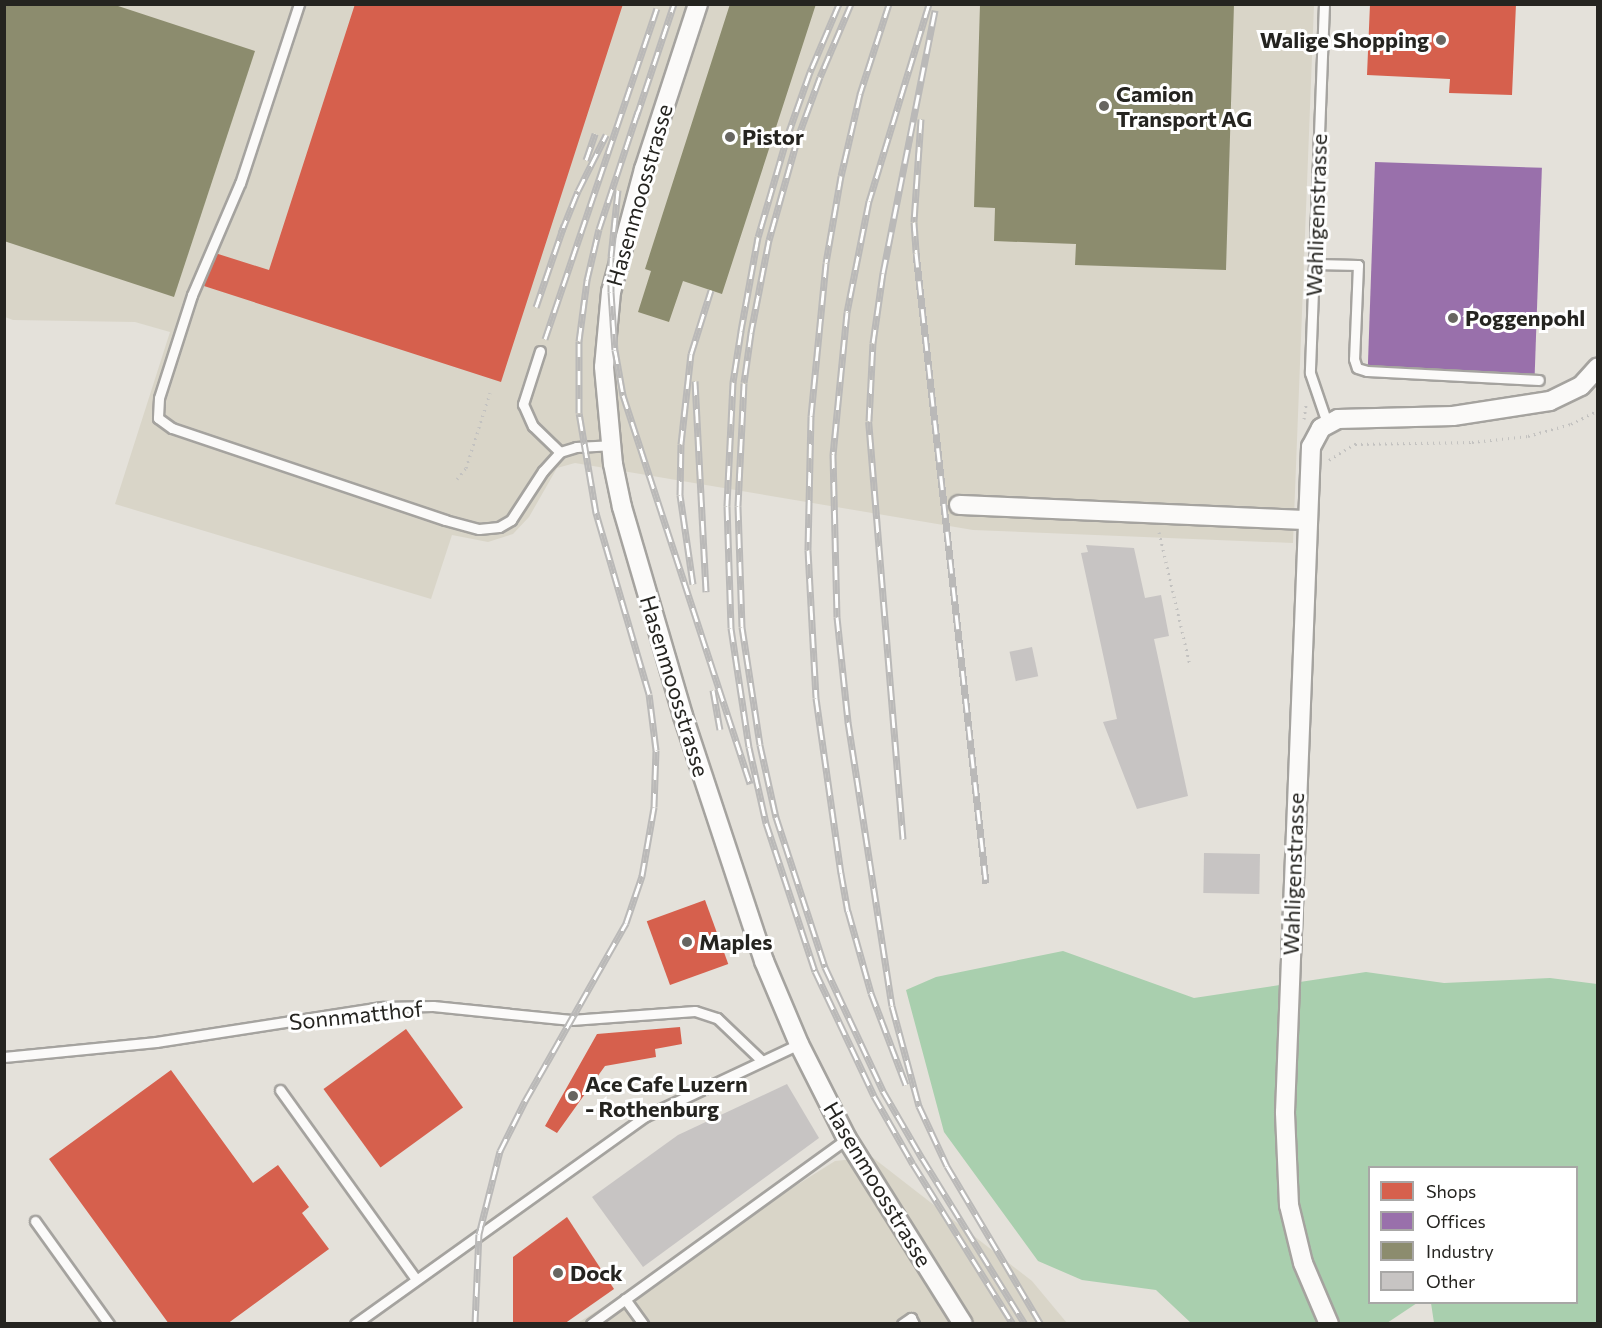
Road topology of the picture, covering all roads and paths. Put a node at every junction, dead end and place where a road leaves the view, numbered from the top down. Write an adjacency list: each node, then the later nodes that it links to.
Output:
1 (299, 4): 12 (lane)
2 (698, 4): 11 (street, Hasenmoosstrasse)
3 (1324, 4): 4 (lane, Wahligenstrasse)
4 (1315, 264): 7 (lane); 10 (lane, Wahligenstrasse)
5 (540, 351): 12 (lane)
6 (1598, 367): 10 (street)
7 (1539, 380)
8 (490, 393): 14 (path)
9 (1598, 410): 13 (path)
10 (1327, 423): 17 (street, Wahligenstrasse)
11 (610, 445): 12 (lane); 19 (street, Hasenmoosstrasse)
12 (560, 452)
13 (1320, 466)
14 (457, 479)
15 (959, 505): 16 (street)
16 (1155, 513): 17 (street); 18 (path)
17 (1307, 520): 34 (street, Wahligenstrasse)
18 (1190, 665)
19 (799, 1044): 21 (lane); 23 (street, Hasenmoosstrasse)
20 (4, 1057): 21 (lane, Sonnmatthof)
21 (762, 1061): 25 (lane)
22 (280, 1090): 25 (lane)
23 (846, 1139): 26 (lane); 33 (street, Hasenmoosstrasse)
24 (35, 1221): 28 (lane)
25 (416, 1279): 29 (lane)
26 (625, 1299): 30 (lane); 31 (lane)
27 (912, 1321): 32 (lane)
28 (110, 1323)
29 (354, 1323)
30 (591, 1323)
31 (643, 1323)
32 (902, 1323)
33 (963, 1323)
34 (1329, 1323)

